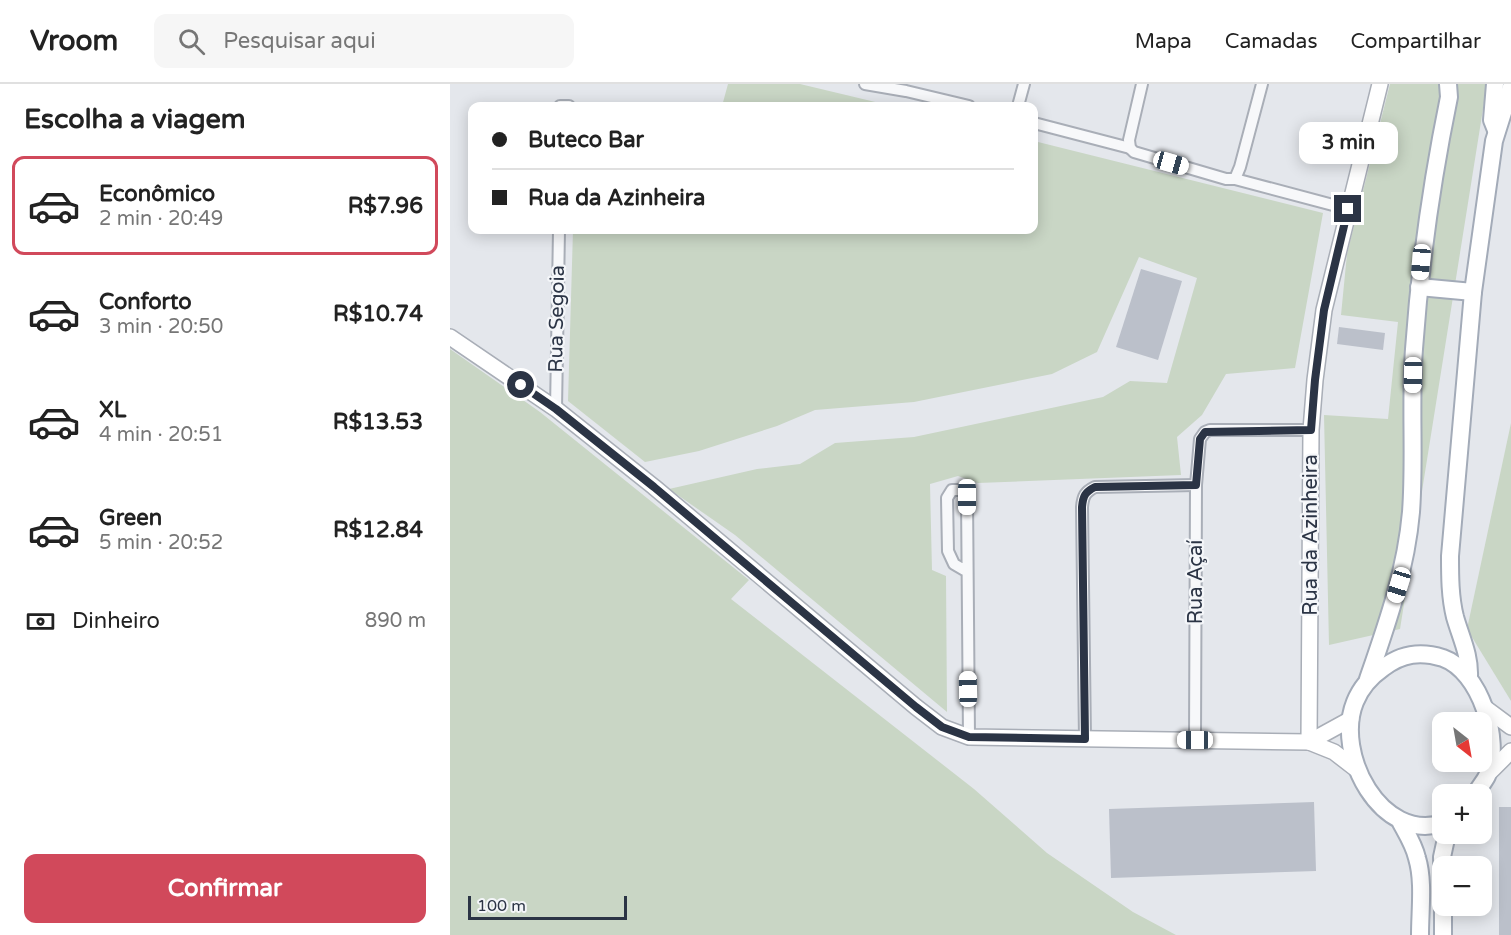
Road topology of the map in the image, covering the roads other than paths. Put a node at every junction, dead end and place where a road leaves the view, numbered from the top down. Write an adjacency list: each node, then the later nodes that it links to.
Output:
1 (865, 84): 7 (street)
2 (1024, 84): 11 (street)
3 (1142, 84): 14 (street)
4 (1262, 84): 15 (street)
5 (1380, 84): 16 (main road, Rua da Azinheira)
6 (1495, 84): 13 (main road)
7 (907, 87): 10 (street)
8 (1511, 87): 13 (main road)
9 (1450, 93): 18 (main road)
10 (956, 102)
11 (1019, 102)
12 (1038, 124): 14 (street)
13 (1495, 135): 19 (main road)
14 (1132, 150): 15 (street)
15 (1235, 179): 16 (street)
16 (1348, 209): 22 (main road, Rua da Azinheira)
17 (559, 234): 21 (street, Rua Segoia)
18 (1419, 287): 19 (main road); 26 (main road)
19 (1473, 292): 25 (main road)
20 (450, 337): 21 (main road)
21 (556, 409): 30 (main road)
22 (1311, 430): 23 (street, Rua Açaí); 33 (main road, Rua da Azinheira)
23 (1196, 485): 31 (street); 32 (street, Rua Açaí)
24 (966, 571): 24 (street); 30 (street)
25 (1469, 677): 26 (main road); 27 (main road)
26 (1368, 679): 28 (main road)
27 (1484, 707): 29 (main road); 36 (main road)
28 (1351, 719): 33 (main road); 35 (main road)
29 (1511, 727)
30 (969, 737): 31 (main road)
31 (1085, 739): 32 (main road)
32 (1195, 740): 33 (main road)
33 (1310, 742): 35 (main road)
34 (1511, 751): 36 (main road)
35 (1356, 769): 38 (main road)
36 (1487, 775): 37 (main road)
37 (1481, 784)
38 (1401, 823): 39 (main road); 41 (main road)
39 (1432, 826)
40 (1443, 916): 42 (main road)
41 (1420, 935)
42 (1443, 935)

